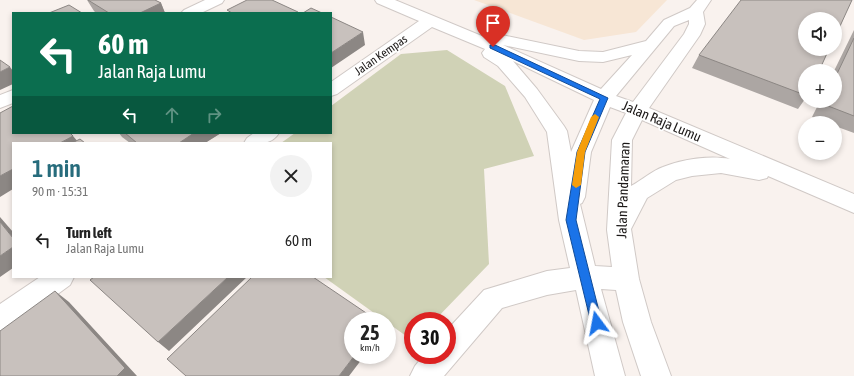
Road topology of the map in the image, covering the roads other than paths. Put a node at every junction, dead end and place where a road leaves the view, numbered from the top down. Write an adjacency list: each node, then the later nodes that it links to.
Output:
1 (217, 0): 4 (street)
2 (382, 0): 5 (street, Jalan Raja Lumu)
3 (700, 6): 7 (street); 12 (street, Jalan Pandamaran)
4 (191, 12)
5 (431, 20): 6 (street, Jalan Raja Lumu); 8 (street, Jalan Kempas)
6 (455, 30): 7 (street); 10 (street, Jalan Raja Lumu); 17 (street)
7 (651, 45): 10 (street)
8 (332, 89)
9 (12, 96): 11 (street)
10 (604, 98): 12 (street, Jalan Raja Lumu); 17 (street)
11 (0, 102)
12 (637, 110): 15 (street, Jalan Raja Lumu); 18 (street, Jalan Pandamaran)
13 (268, 134): 14 (street)
14 (256, 142)
15 (812, 186): 16 (street, Jalan Raja Lumu); 18 (street)
16 (854, 204)
17 (571, 220): 19 (street)
18 (619, 230): 21 (street, Jalan Pandamaran)
19 (586, 277): 21 (street); 23 (street); 26 (street)
20 (60, 278): 22 (street)
21 (626, 279): 27 (street, Jalan Pandamaran)
22 (0, 320)
23 (456, 341)
24 (436, 364): 25 (street)
25 (425, 376)
26 (610, 376)
27 (656, 376)

